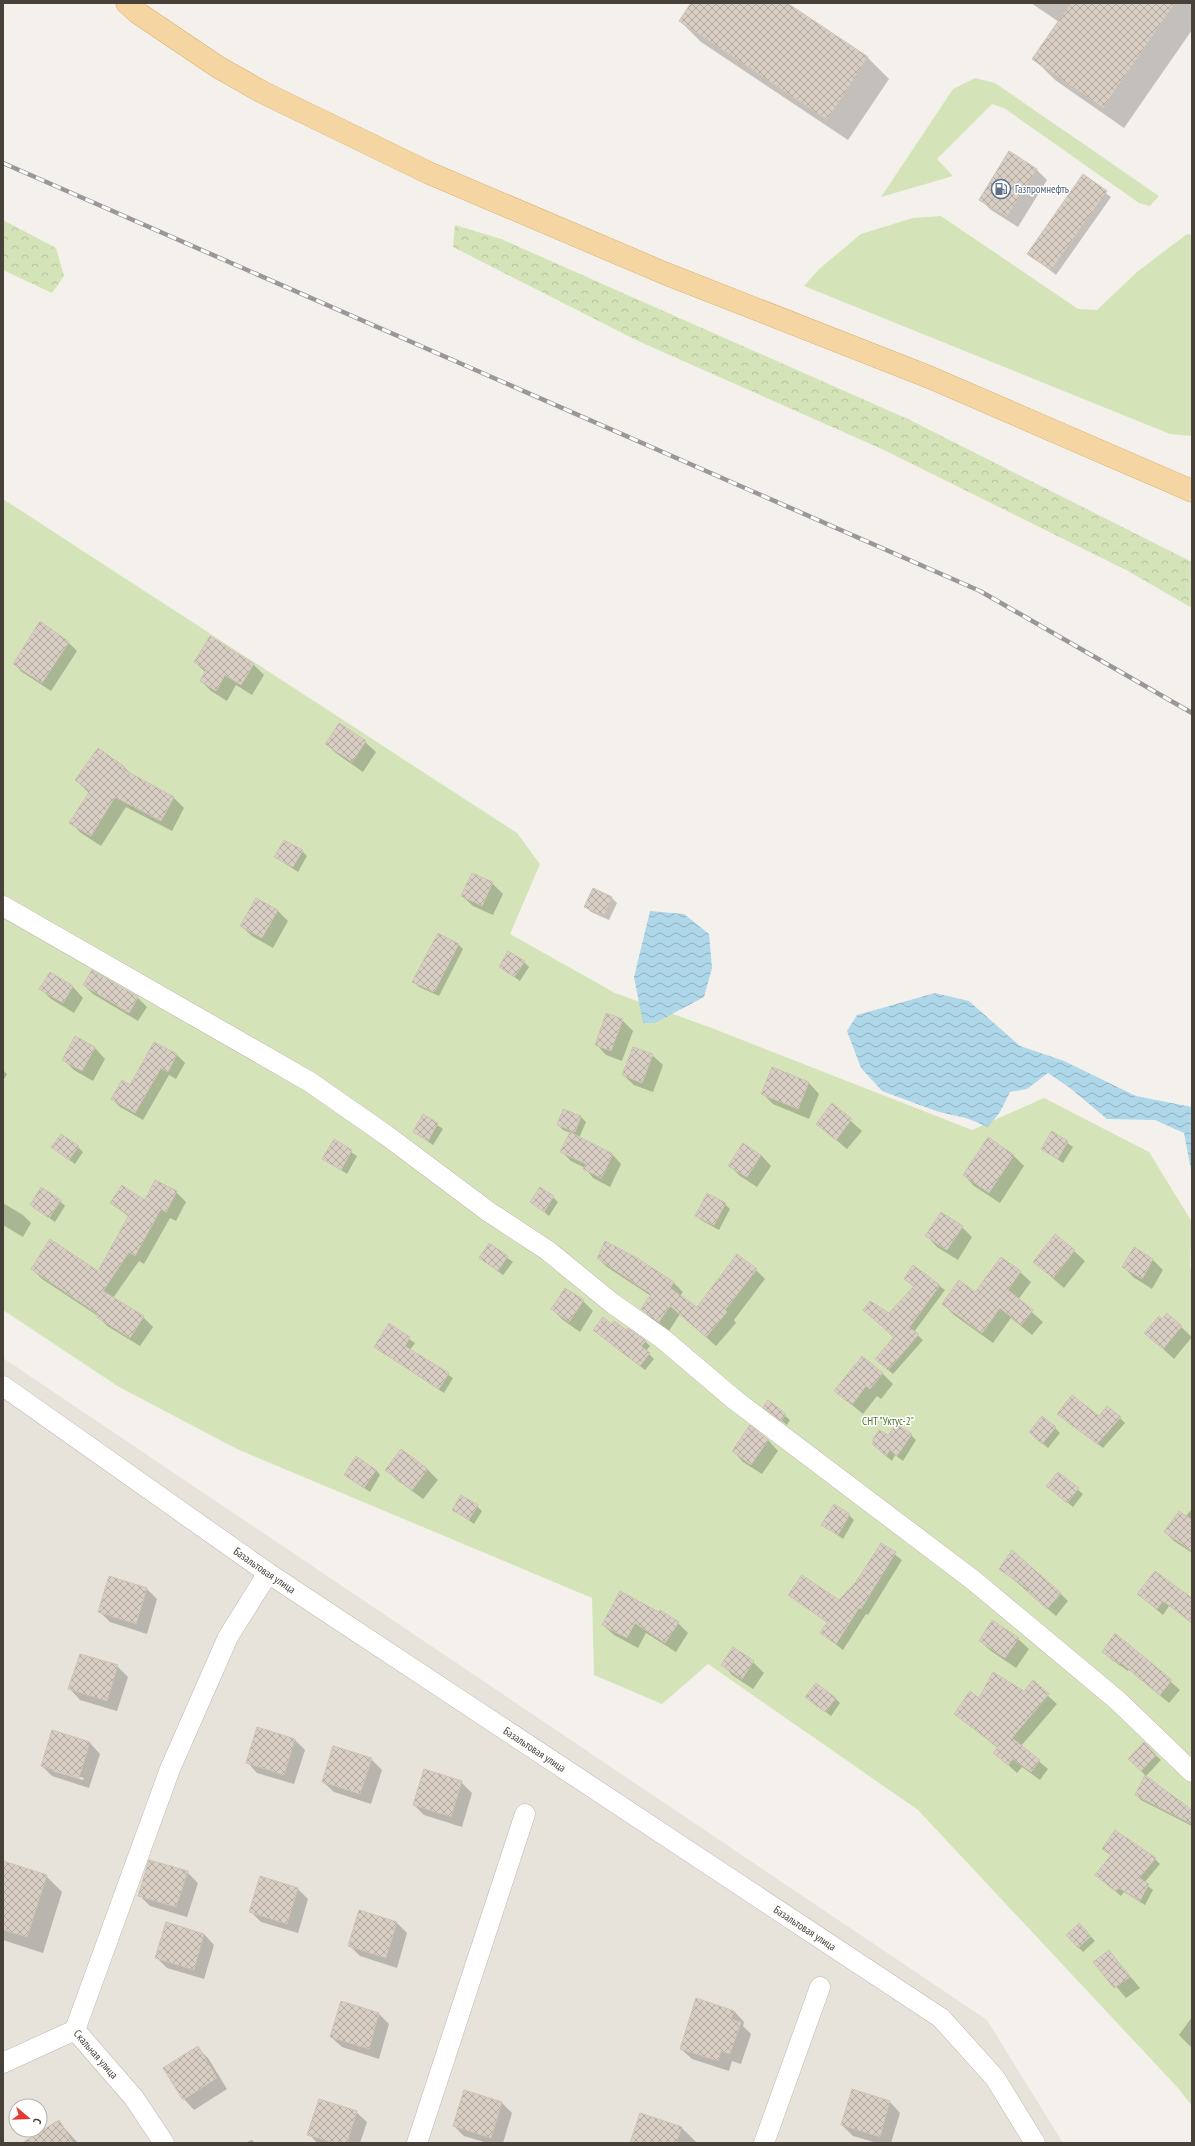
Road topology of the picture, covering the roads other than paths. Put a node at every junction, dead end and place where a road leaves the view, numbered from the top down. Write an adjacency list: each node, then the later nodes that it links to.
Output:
1 (127, 3): 2 (main road)
2 (1192, 491)
3 (3, 906): 6 (street)
4 (3, 1386): 5 (street, Базальтовая улица)
5 (268, 1573): 9 (street); 14 (street, Базальтовая улица)
6 (1192, 1772)
7 (525, 1814): 12 (street)
8 (820, 1987): 13 (street)
9 (74, 2030): 10 (street, Скальная улица); 11 (street, Скальная улица)
10 (3, 2063)
11 (164, 2143)
12 (417, 2143)
13 (764, 2143)
14 (1035, 2143)

